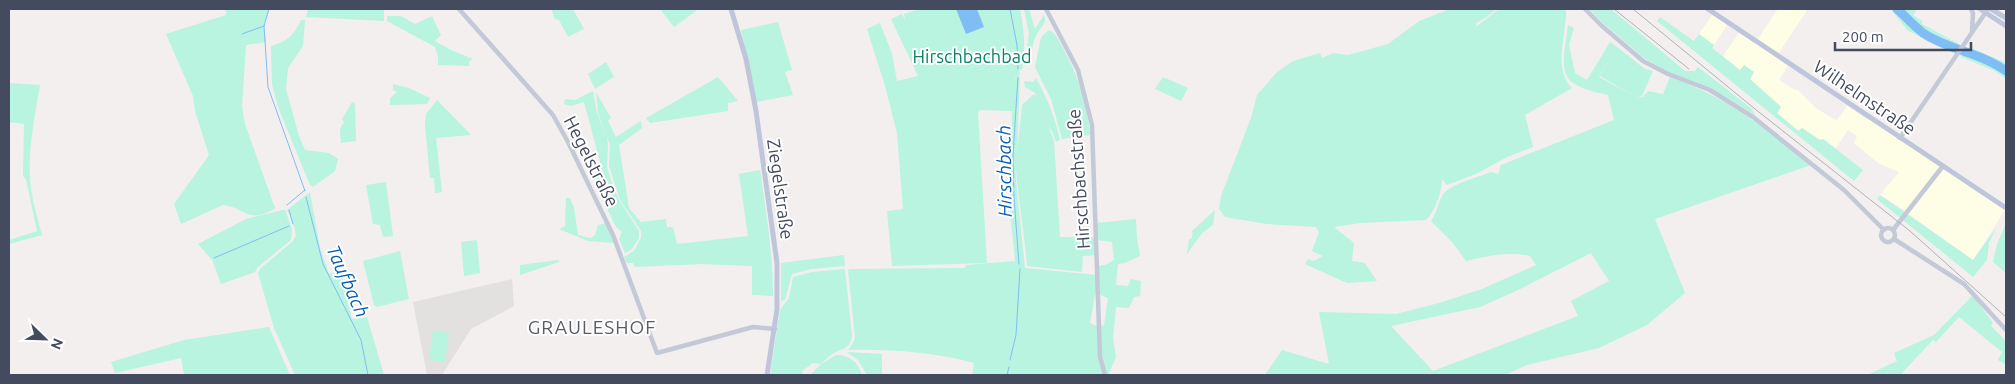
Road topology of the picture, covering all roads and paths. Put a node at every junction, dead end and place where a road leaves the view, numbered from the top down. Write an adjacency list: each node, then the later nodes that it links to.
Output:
1 (460, 9): 18 (street, Hegelstraße)
2 (731, 9): 18 (main road, Ziegelstraße)
3 (1046, 9): 21 (street, Hirschbachstraße)
4 (1585, 9): 15 (street)
5 (1708, 9): 12 (main road, Wilhelmstraße)
6 (1971, 9): 11 (street)
7 (1980, 9): 8 (main road)
8 (1989, 10): 9 (main road); 10 (main road); 11 (street)
9 (2006, 18)
10 (2006, 26)
11 (1972, 32): 12 (street)
12 (1900, 138): 13 (main road, Wilhelmstraße)
13 (1943, 166): 14 (main road, Wilhelmstraße); 16 (street)
14 (2006, 208)
15 (1884, 230): 16 (street); 17 (street)
16 (1893, 230): 17 (street)
17 (1894, 239): 19 (street)
18 (775, 329): 20 (main road, Ziegelstraße)
19 (2006, 330)
20 (767, 375)
21 (1105, 375)

